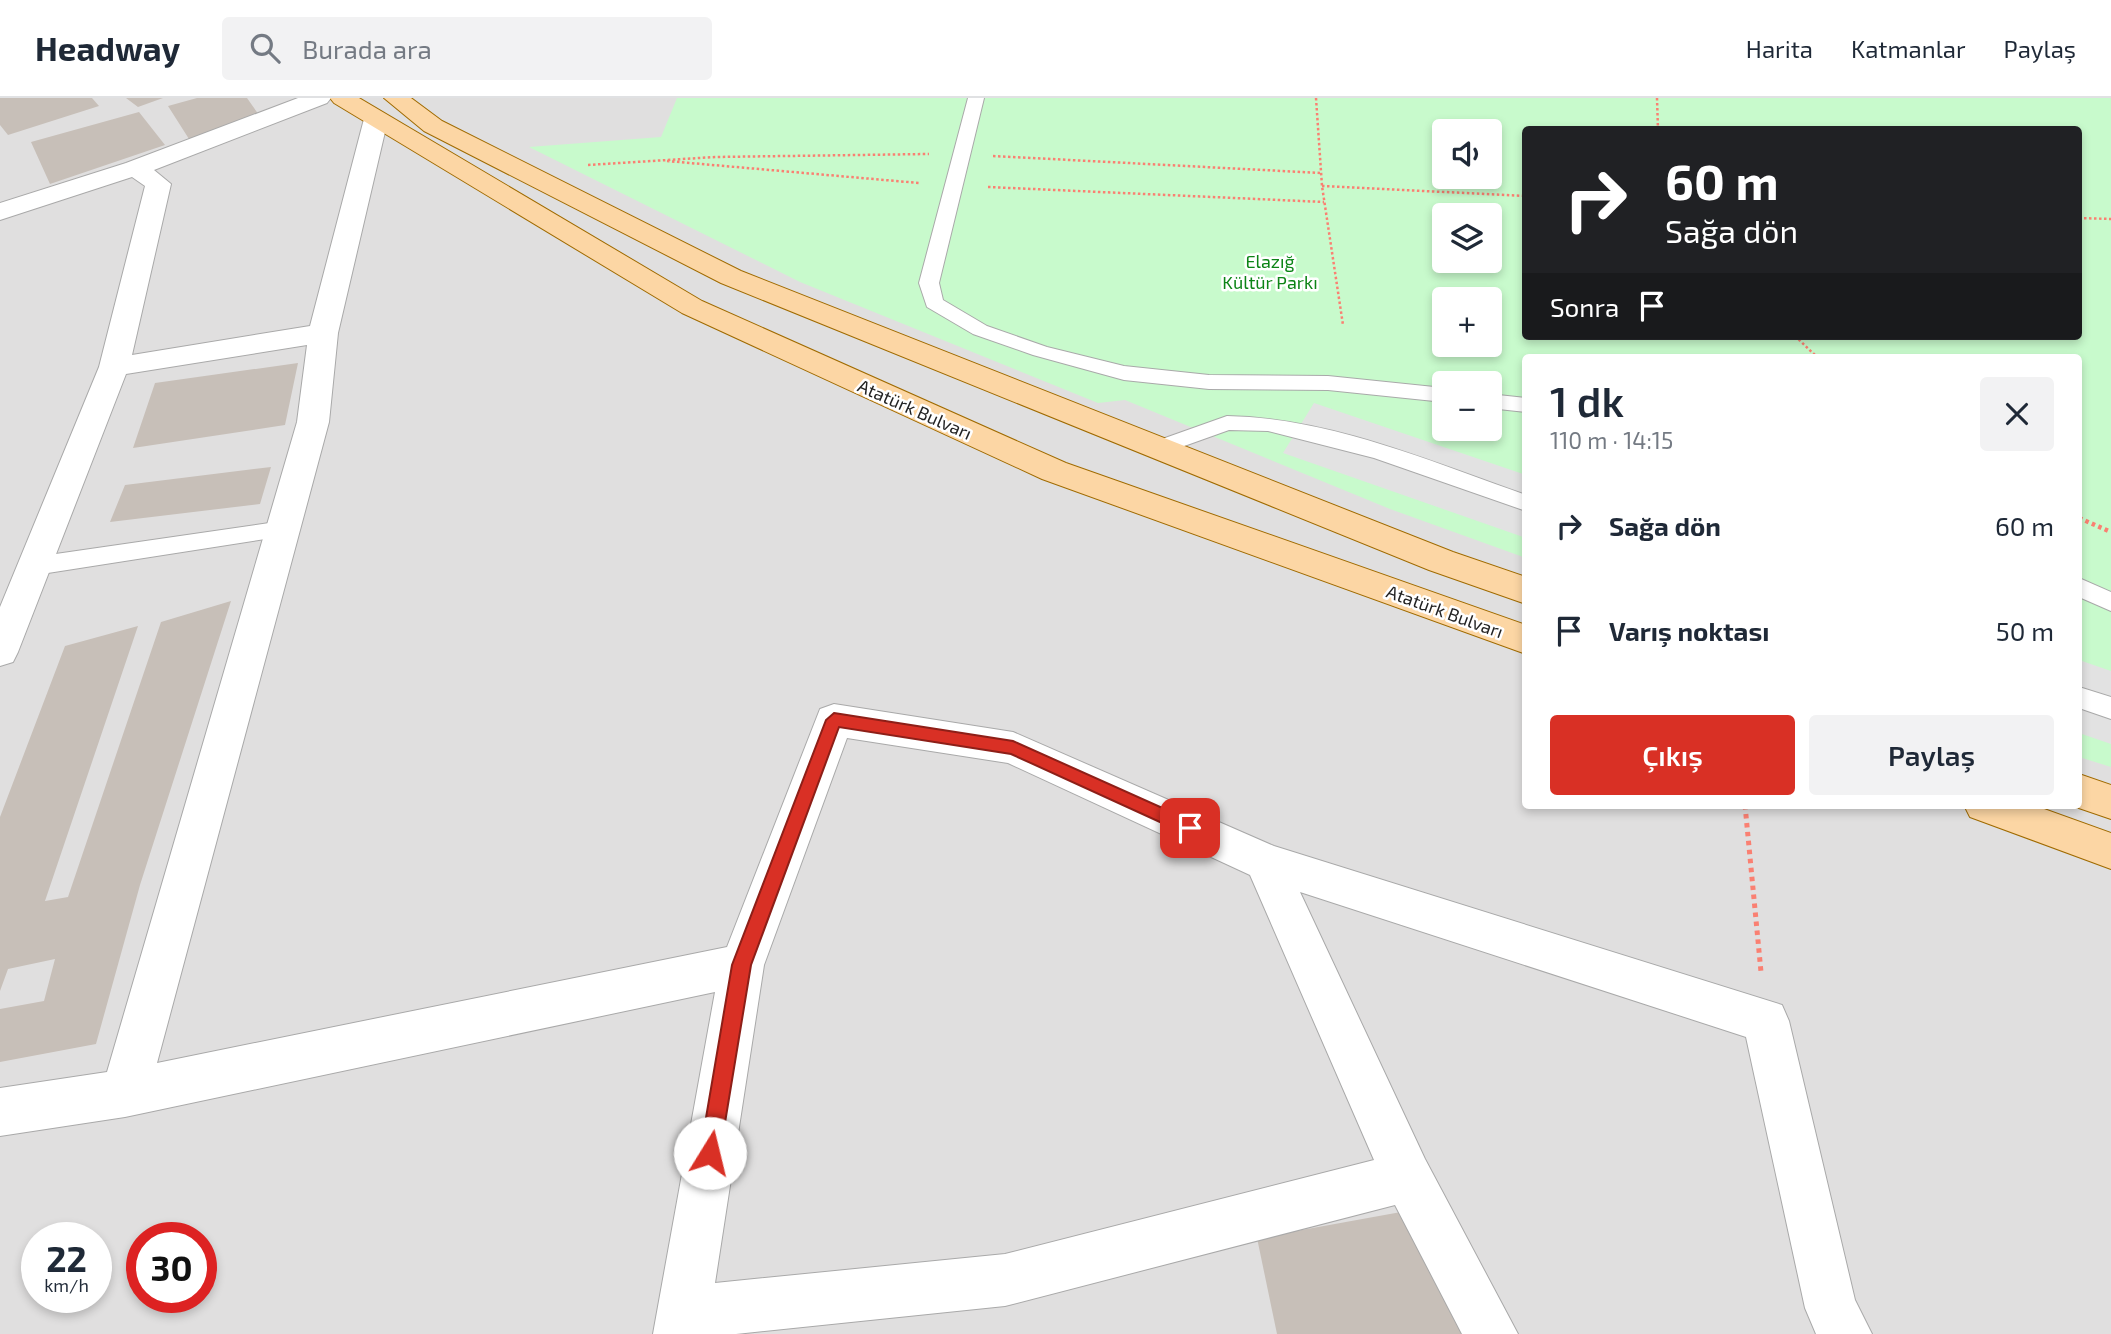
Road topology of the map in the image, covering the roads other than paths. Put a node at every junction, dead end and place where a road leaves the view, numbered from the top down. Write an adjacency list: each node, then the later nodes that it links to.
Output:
1 (319, 98): 5 (street)
2 (342, 98): 4 (main road, Atatürk Bulvarı)
3 (976, 98): 9 (lane)
4 (386, 108): 7 (street); 12 (main road, Atatürk Bulvarı); 19 (main road, Atatürk Bulvarı)
5 (135, 168): 6 (street); 8 (street)
6 (0, 212)
7 (323, 334): 8 (street); 14 (street)
8 (114, 367): 15 (street)
9 (1432, 394)
10 (1502, 402): 11 (lane)
11 (1522, 405)
12 (1159, 448): 13 (lane); 17 (main road, Atatürk Bulvarı)
13 (1522, 502)
14 (283, 529): 15 (lane); 29 (street)
15 (35, 566): 20 (street)
16 (2082, 588): 18 (lane)
17 (1522, 590)
18 (2111, 602)
19 (1522, 639)
20 (0, 652)
21 (2082, 698): 22 (lane)
22 (2111, 708)
23 (2082, 792): 24 (main road)
24 (2111, 802)
25 (1995, 809): 26 (main road)
26 (2111, 851)
27 (1265, 862): 28 (street); 31 (street); 34 (street)
28 (742, 965): 29 (street); 32 (street)
29 (125, 1093): 30 (street)
30 (0, 1112)
31 (1407, 1177): 32 (street); 33 (street)
32 (682, 1324)
33 (1491, 1334)
34 (1845, 1334)

